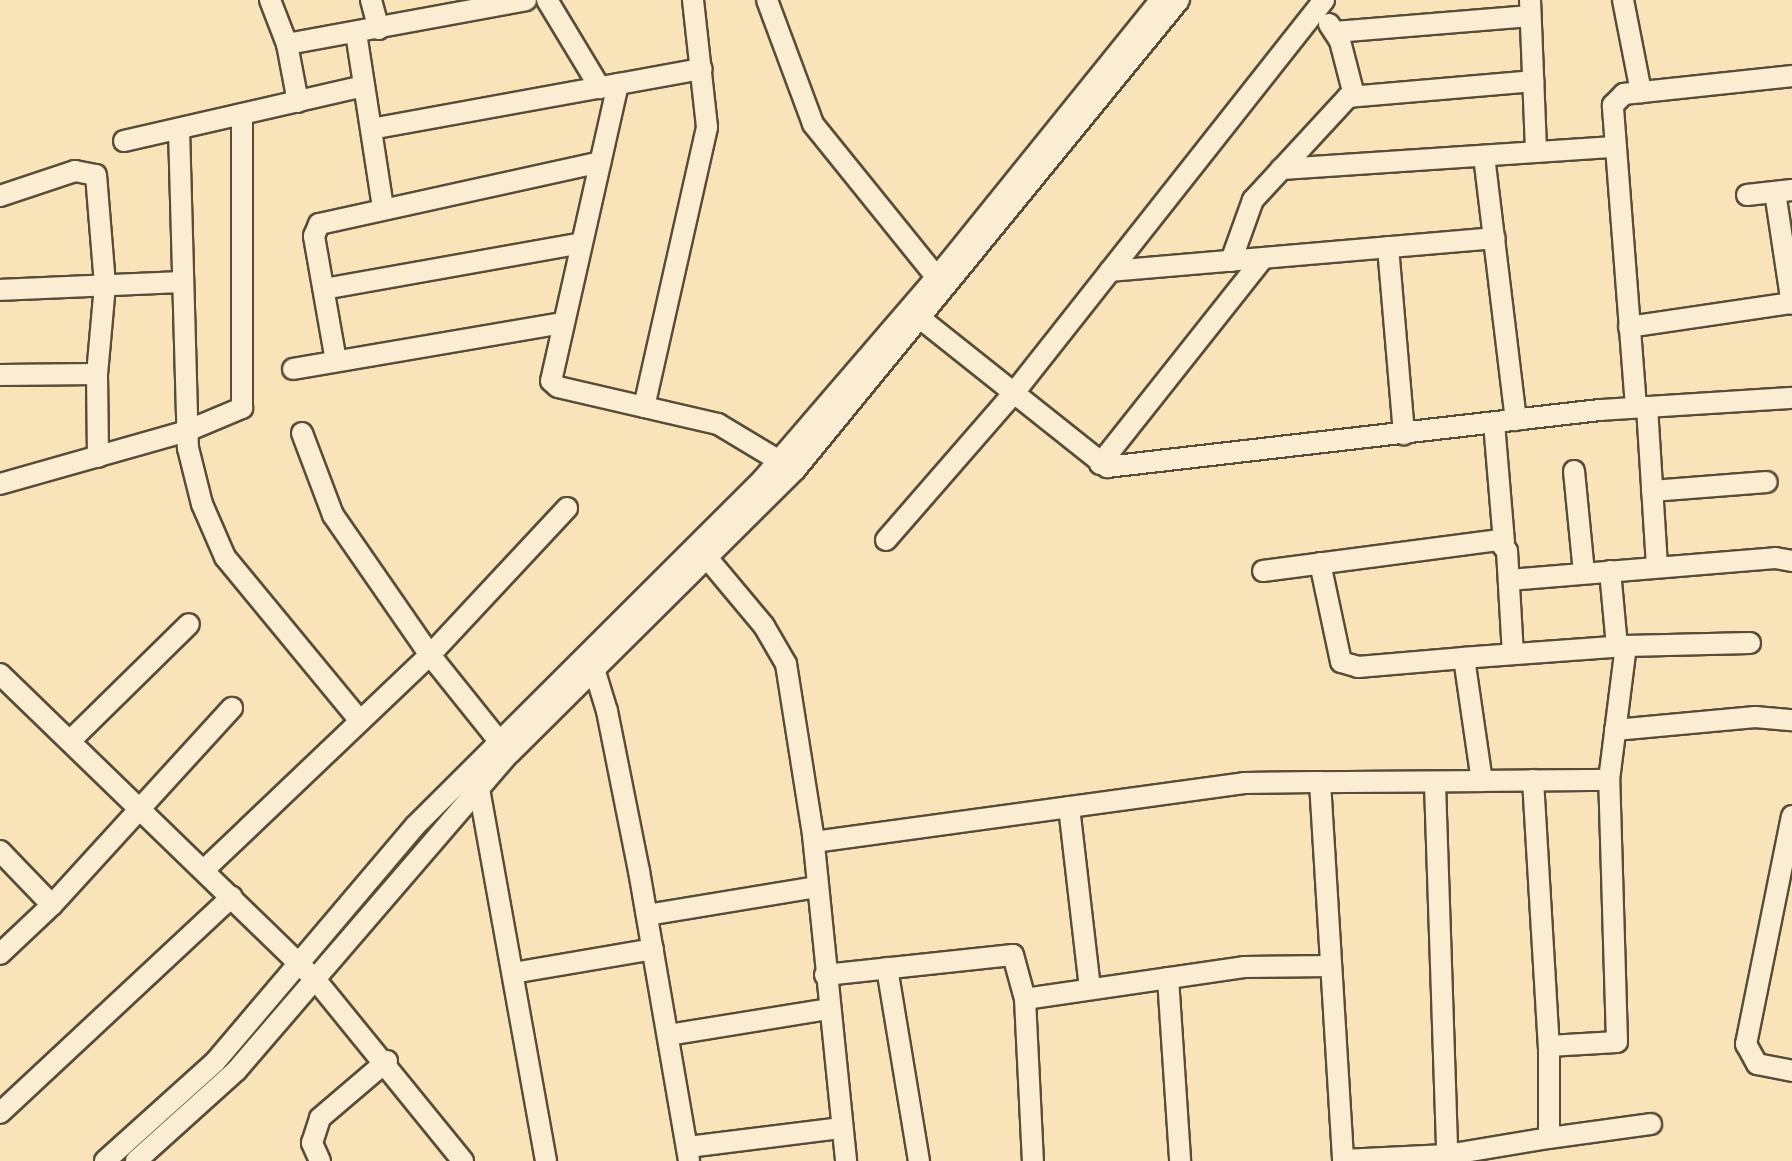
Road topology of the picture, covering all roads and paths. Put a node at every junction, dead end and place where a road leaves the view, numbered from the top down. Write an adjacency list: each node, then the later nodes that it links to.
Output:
1 (270, 0): 15 (street)
2 (371, 0): 12 (street)
3 (526, 0): 12 (street)
4 (547, 0): 20 (street)
5 (693, 0): 16 (street)
6 (767, 0): 45 (street)
7 (1161, 0): 45 (street)
8 (1179, 0): 45 (street)
9 (1623, 0): 21 (street)
10 (1320, 5): 13 (street); 43 (street)
11 (1530, 8): 13 (street); 18 (street)
12 (379, 29): 14 (street)
13 (1335, 32): 22 (street)
14 (356, 33): 15 (street); 19 (street)
15 (287, 44): 23 (street)
16 (702, 69): 20 (street); 59 (street)
17 (1792, 76): 21 (street)
18 (1533, 81): 22 (street); 29 (street)
19 (364, 86): 23 (street); 26 (street)
20 (609, 86): 26 (street); 31 (street)
21 (1641, 92): 28 (street)
22 (1354, 95): 32 (street)
23 (298, 102): 24 (street)
24 (242, 114): 25 (street); 63 (street)
25 (179, 129): 27 (street); 44 (street)
26 (371, 129): 36 (street)
27 (124, 141)
28 (1615, 147): 29 (street); 52 (street)
29 (1536, 152): 30 (street)
30 (1484, 156): 32 (street); 37 (street)
31 (600, 162): 36 (street); 38 (street)
32 (1281, 169): 41 (street)
33 (1783, 191): 34 (street); 42 (street)
34 (1747, 195)
35 (0, 196): 46 (street)
36 (383, 208): 47 (street)
37 (1495, 238): 39 (street); 61 (street)
38 (581, 243): 47 (street); 51 (street)
39 (1388, 247): 40 (street); 65 (street)
40 (1263, 258): 41 (street); 67 (street)
41 (1231, 261): 43 (street)
42 (1789, 261): 49 (street)
43 (1110, 271): 57 (street)
44 (183, 282): 46 (street); 63 (street)
45 (940, 283): 50 (street)
46 (105, 285): 48 (street); 55 (street)
47 (324, 289): 53 (street)
48 (0, 290)
49 (1792, 304): 52 (street)
50 (914, 314): 57 (street); 69 (street)
51 (562, 323): 53 (street); 59 (street)
52 (1629, 327): 60 (street)
53 (336, 361): 54 (street)
54 (293, 369)
55 (97, 374): 56 (street); 66 (street)
56 (0, 375)
57 (1013, 394): 67 (street); 74 (street)
58 (1792, 398): 60 (street)
59 (644, 407): 69 (street)
60 (1641, 407): 61 (street); 72 (street)
61 (1516, 420): 62 (street)
62 (1494, 423): 65 (street); 75 (street)
63 (187, 431): 66 (street); 94 (street)
64 (302, 433): 88 (street)
65 (1404, 434): 67 (street)
66 (98, 457): 71 (street)
67 (1100, 464)
68 (1574, 471): 82 (street)
69 (780, 473): 76 (street)
70 (1767, 482): 72 (street)
71 (0, 484)
72 (1652, 491): 79 (street)
73 (567, 508): 88 (street)
74 (886, 540)
75 (1504, 543): 78 (street); 83 (street)
76 (701, 550): 90 (street); 108 (street)
77 (1792, 561): 79 (street)
78 (1320, 563): 80 (street); 89 (street)
79 (1657, 567): 81 (street)
80 (1263, 571)
81 (1610, 571): 82 (street); 86 (street)
82 (1584, 573): 83 (street)
83 (1509, 580): 87 (street)
84 (189, 624): 95 (street)
85 (1750, 643): 86 (street)
86 (1621, 647): 87 (street); 96 (street)
87 (1513, 654): 89 (street)
88 (430, 655): 94 (street); 97 (street)
89 (1464, 658): 101 (street)
90 (591, 661): 97 (street); 104 (street); 115 (street)
91 (0, 674): 95 (street)
92 (232, 708): 105 (street)
93 (1792, 720): 96 (street)
94 (360, 721): 111 (street)
95 (71, 740): 105 (street)
96 (1613, 740): 100 (street)
97 (499, 741): 98 (street)
98 (475, 766): 104 (street); 120 (street)
99 (1533, 780): 100 (street); 101 (street); 128 (street)
100 (1609, 780): 128 (street)
101 (1482, 781): 103 (street)
102 (1320, 782): 103 (street); 106 (street); 118 (street)
103 (1435, 784): 136 (street)
104 (479, 789): 120 (street); 121 (street)
105 (142, 807): 111 (street); 114 (street)
106 (1069, 807): 108 (street); 124 (street)
107 (1792, 816): 110 (street)
108 (814, 842): 112 (street)
109 (0, 851): 114 (street)
110 (1786, 856): 130 (street)
111 (205, 869): 113 (street)
112 (817, 887): 115 (street); 122 (street)
113 (232, 897): 120 (street); 131 (street)
114 (52, 905): 117 (street)
115 (647, 915): 116 (street)
116 (653, 949): 121 (street); 127 (street)
117 (0, 954)
118 (1331, 966): 123 (street); 139 (street)
119 (887, 968): 122 (street); 125 (street); 145 (street)
120 (308, 972): 129 (street); 138 (street)
121 (513, 973): 143 (street)
122 (825, 975): 126 (street)
123 (1168, 978): 124 (street); 147 (street)
124 (1090, 989): 125 (street)
125 (1025, 999): 146 (street)
126 (828, 1009): 127 (street); 133 (street)
127 (668, 1035): 135 (street)
128 (1549, 1046): 134 (street)
129 (387, 1061): 141 (street); 142 (street)
130 (1792, 1071)
131 (0, 1113)
132 (1651, 1124): 134 (street)
133 (840, 1128): 135 (street); 144 (street)
134 (1549, 1138): 137 (street)
135 (688, 1154)
136 (1447, 1155): 137 (street); 139 (street)
137 (1492, 1155)
138 (130, 1156): 140 (street)
139 (1343, 1160)
140 (105, 1161)
141 (320, 1161)
142 (463, 1161)
143 (546, 1161)
144 (846, 1161)
145 (919, 1161)
146 (1033, 1161)
147 (1180, 1161)

